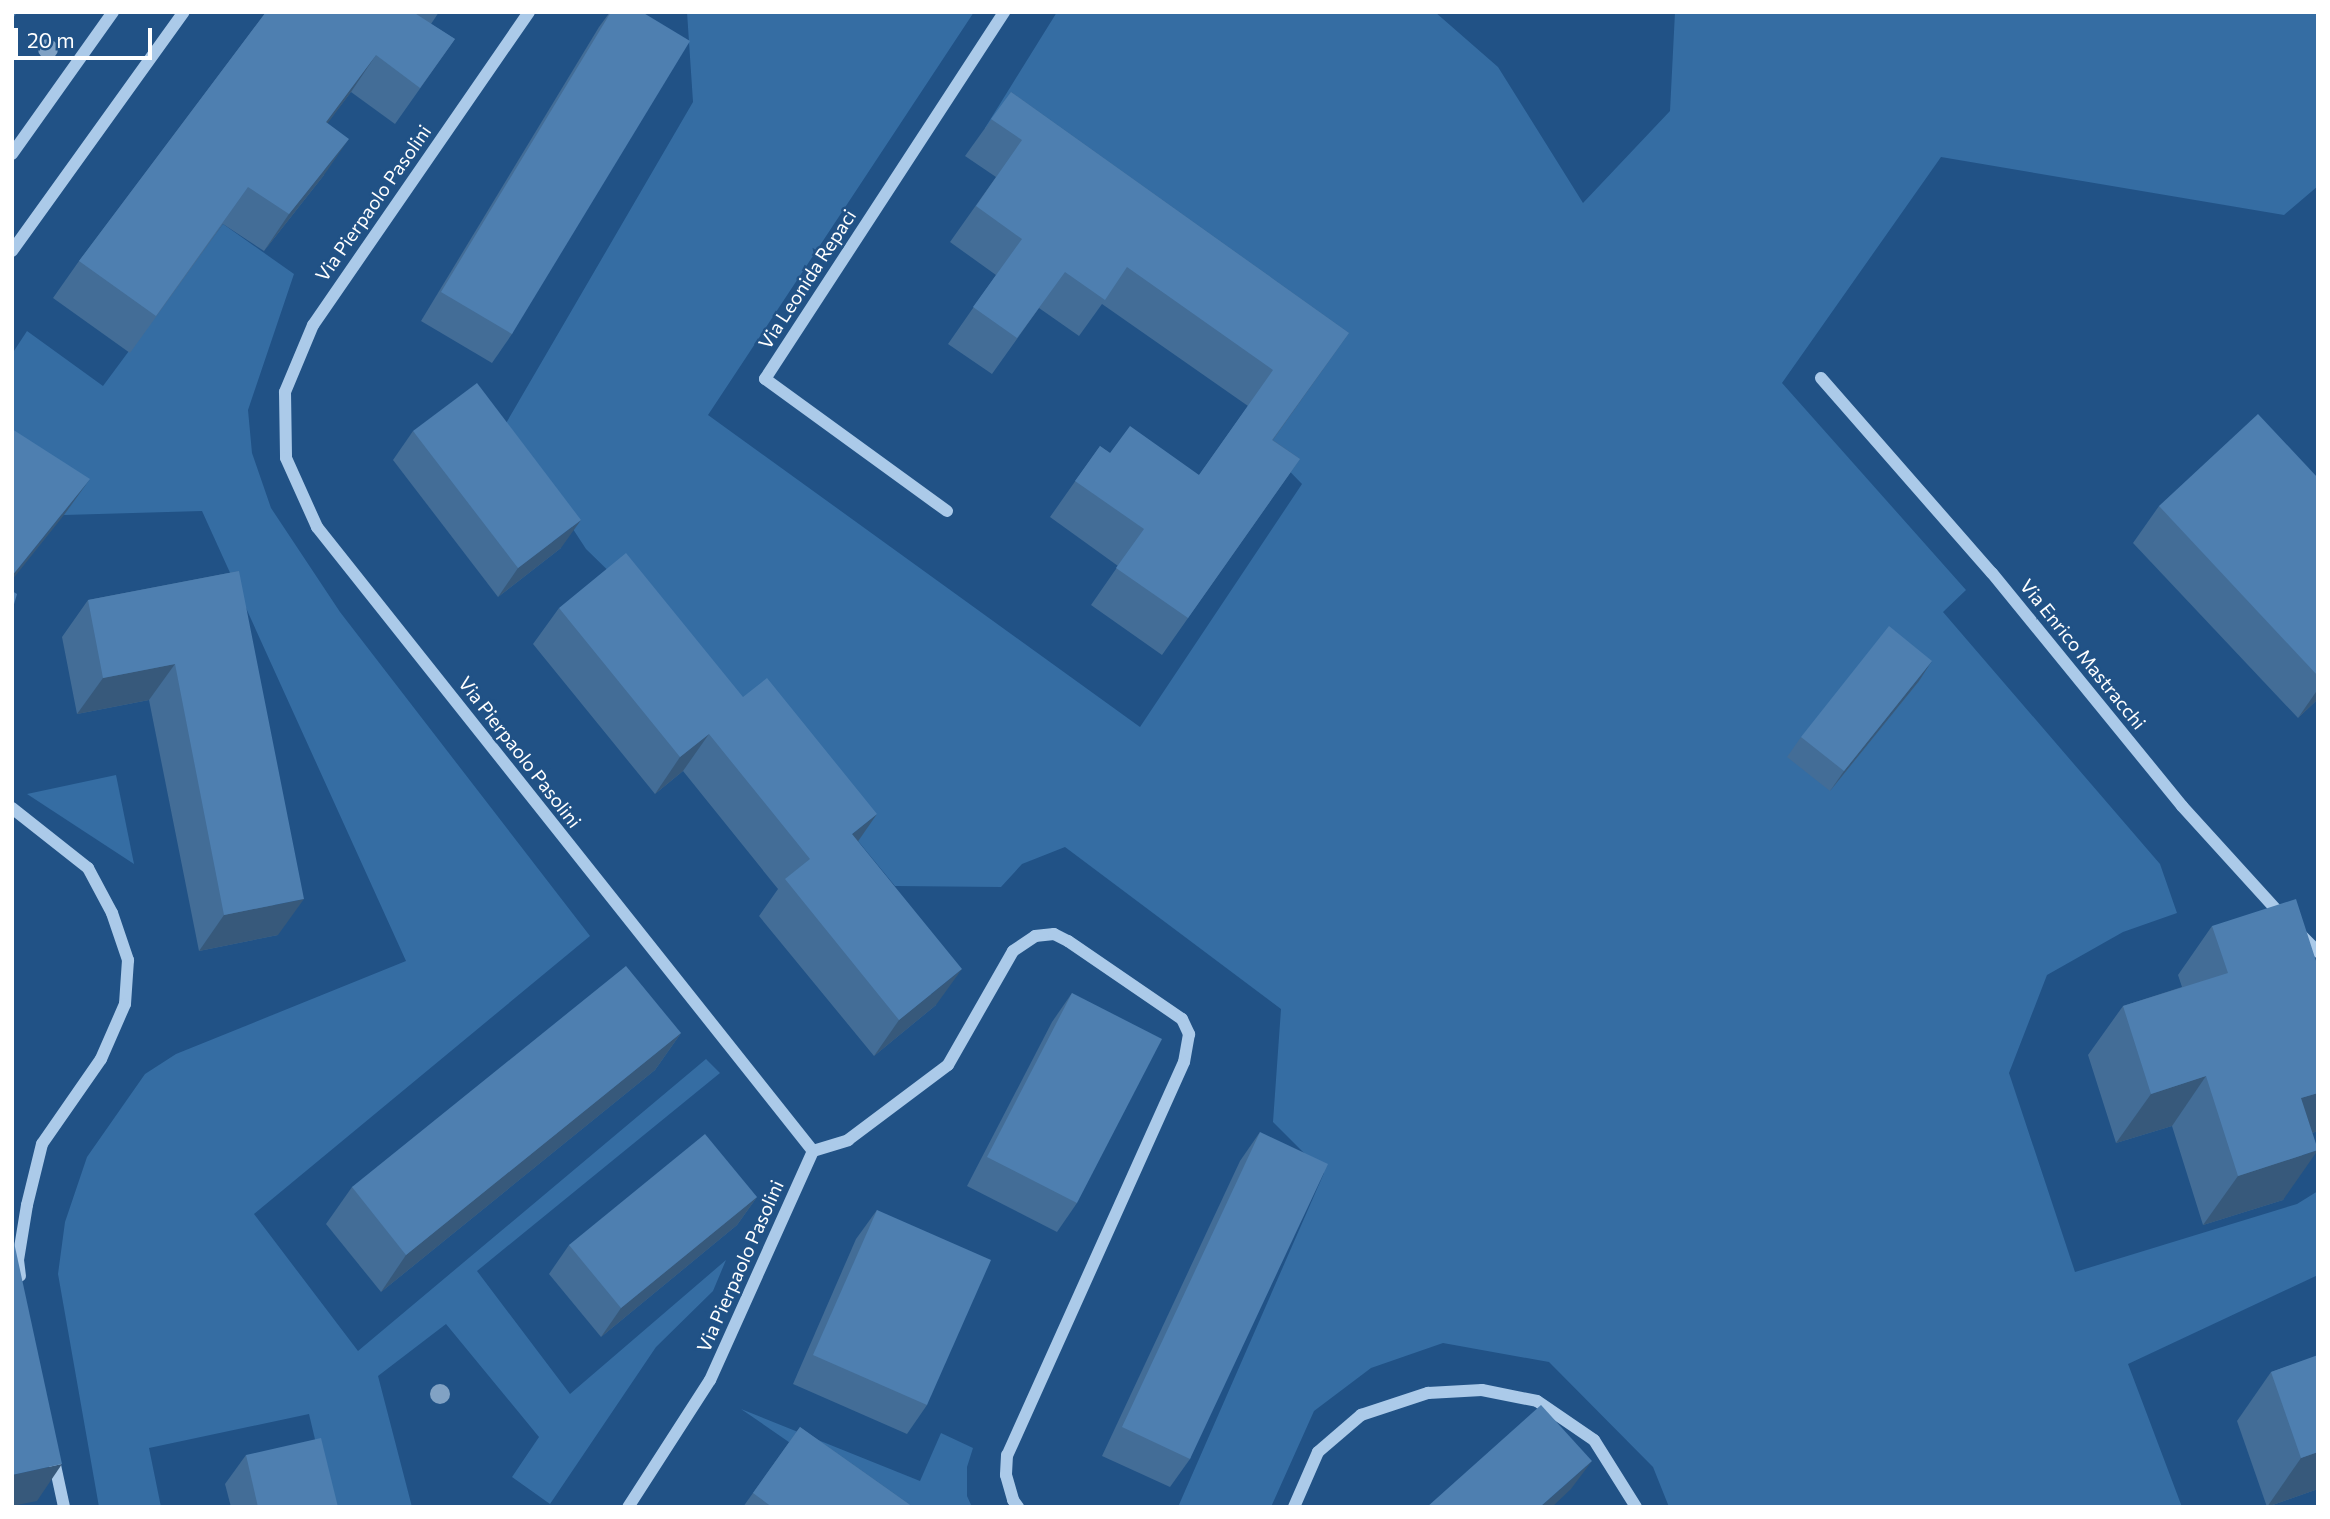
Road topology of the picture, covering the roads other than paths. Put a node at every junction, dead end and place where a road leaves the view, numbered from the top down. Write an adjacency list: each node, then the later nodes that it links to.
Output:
1 (113, 12): 5 (street)
2 (184, 12): 6 (street)
3 (529, 12): 11 (street, Via Pierpaolo Pasolini)
4 (1004, 12): 8 (street, Via Leonida Repaci)
5 (12, 154)
6 (12, 251)
7 (1821, 378): 10 (street, Via Enrico Mastracchi)
8 (947, 511)
9 (12, 808): 12 (street)
10 (2318, 952)
11 (813, 1152): 15 (street, Via Pierpaolo Pasolini); 16 (street)
12 (20, 1284)
13 (50, 1441): 14 (street)
14 (64, 1507)
15 (628, 1507)
16 (1018, 1507)
17 (1294, 1507): 18 (street)
18 (1636, 1507)

